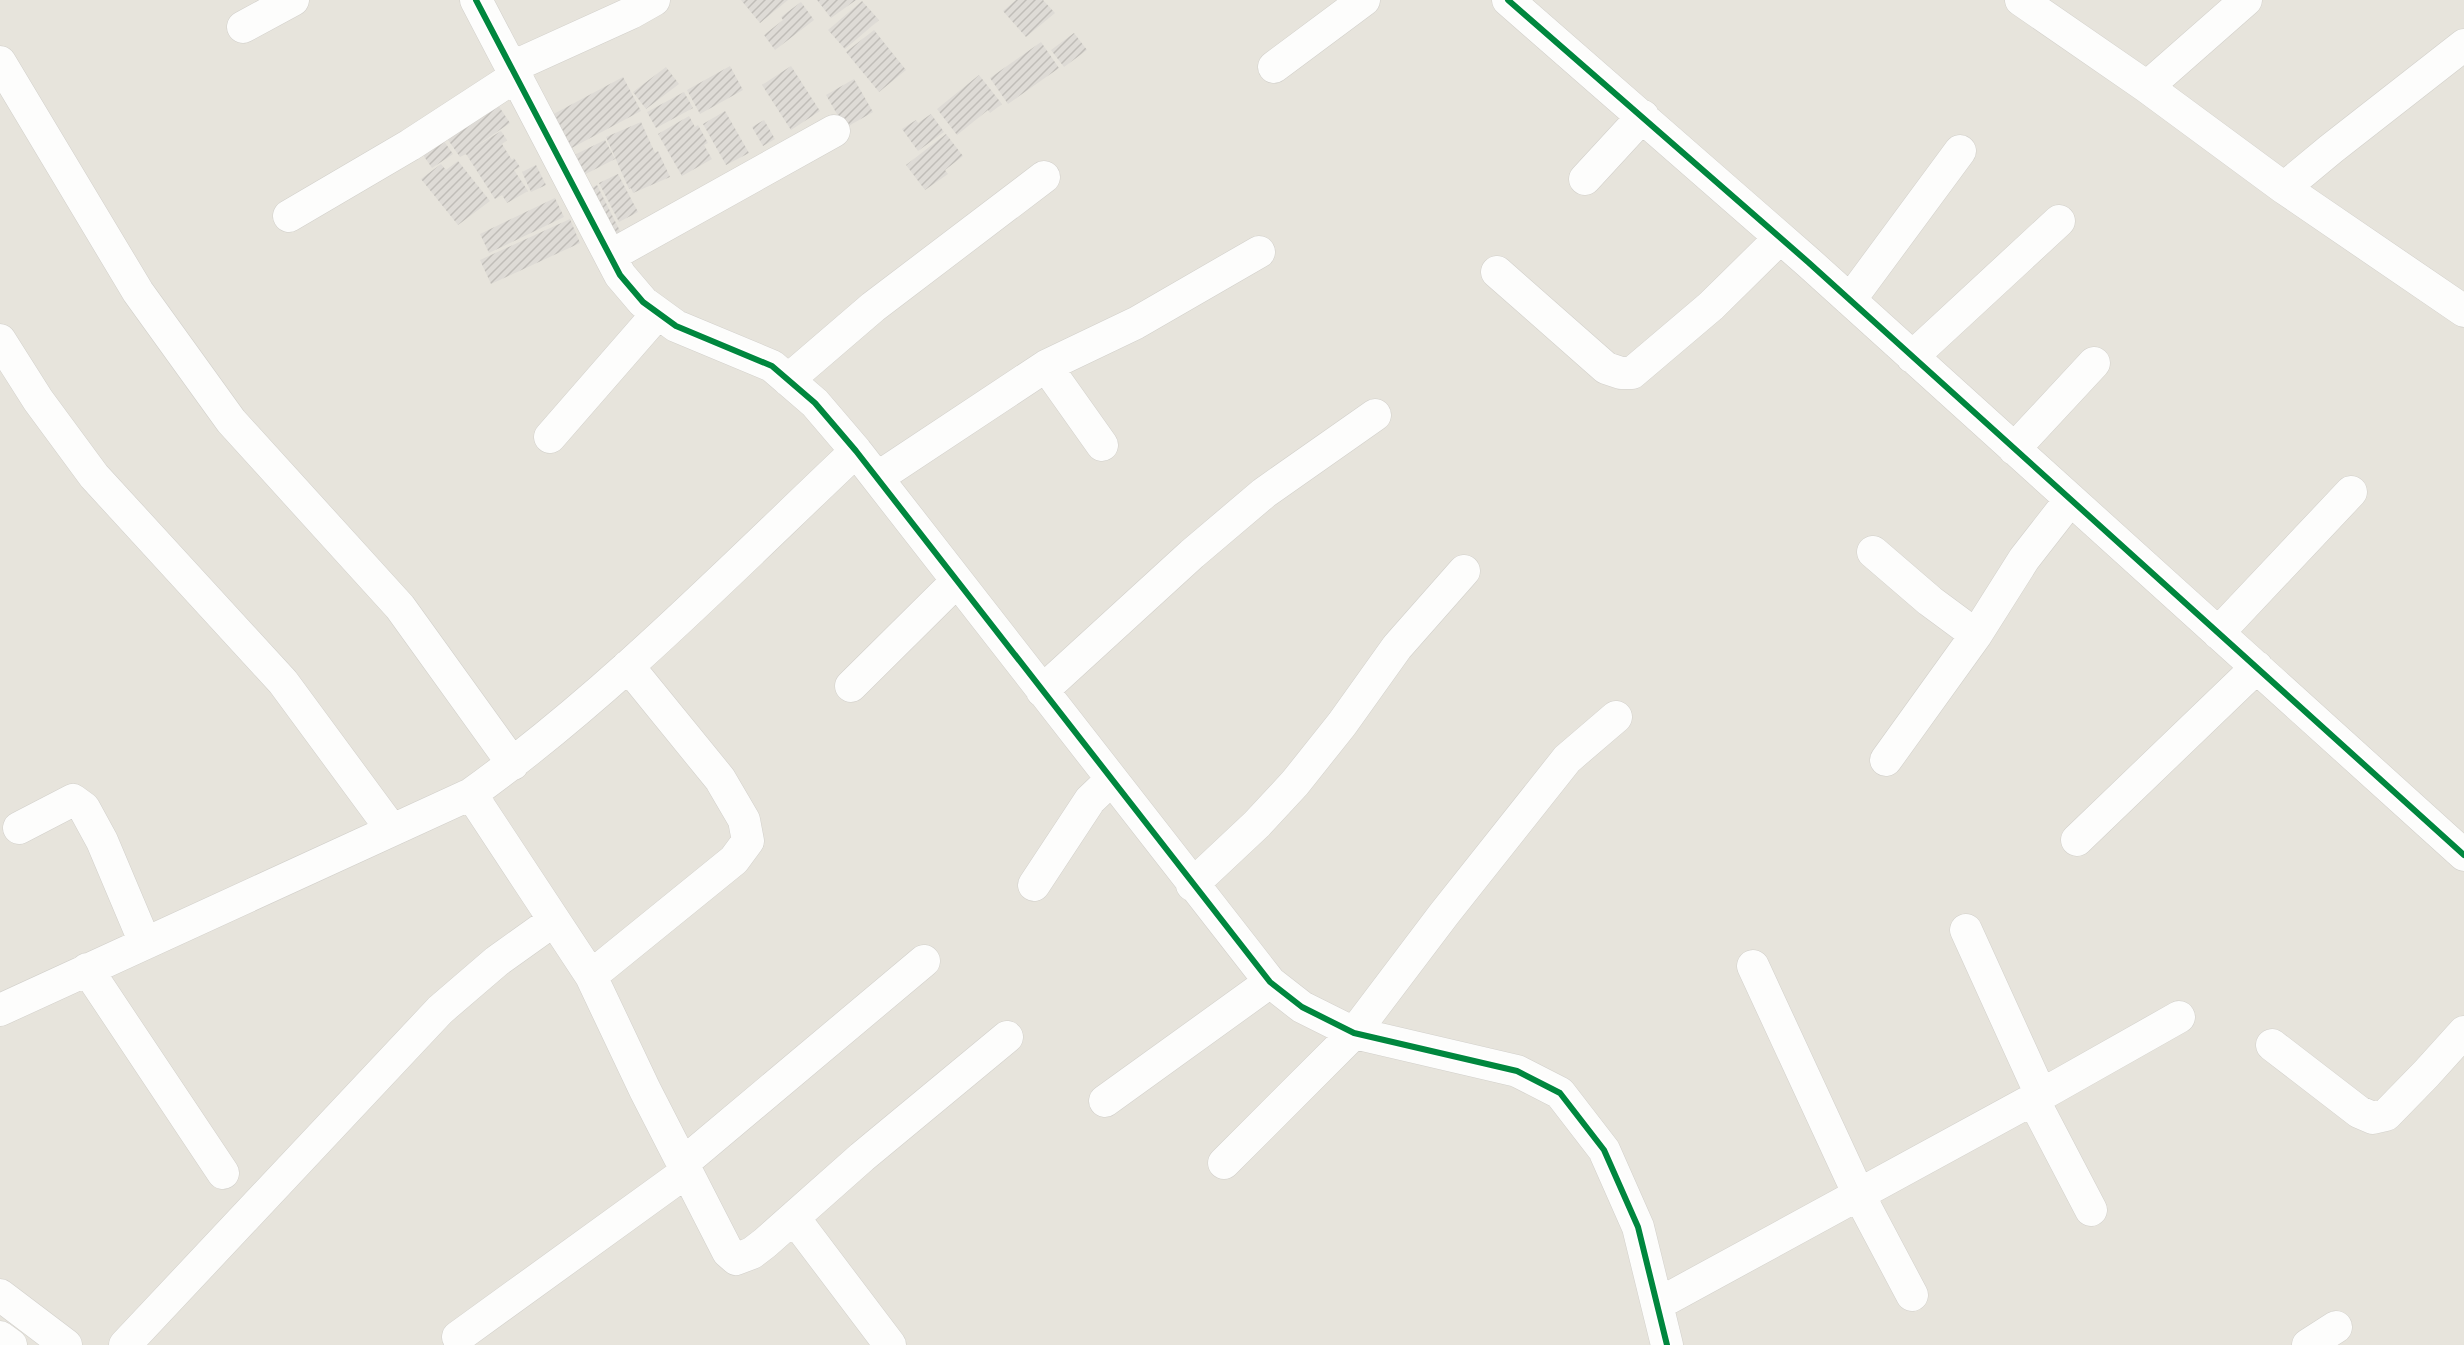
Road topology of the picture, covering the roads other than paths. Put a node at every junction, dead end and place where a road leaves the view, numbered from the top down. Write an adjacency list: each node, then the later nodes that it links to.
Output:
1 (293, 0): 8 (street)
2 (476, 0): 12 (street)
3 (654, 0): 12 (street)
4 (1364, 0): 11 (street)
5 (1508, 0): 14 (street)
6 (2021, 0): 13 (street)
7 (2246, 0): 13 (street)
8 (243, 27)
9 (2464, 45): 19 (street)
10 (0, 62): 53 (street)
11 (1274, 67)
12 (514, 71): 20 (street); 24 (street)
13 (2147, 87): 19 (street)
14 (1643, 116): 18 (street); 22 (street)
15 (834, 131): 24 (street)
16 (1960, 151): 26 (street)
17 (1044, 177): 33 (street)
18 (1585, 179)
19 (2284, 188): 27 (street)
20 (289, 216)
21 (2059, 221): 30 (street)
22 (1780, 238): 25 (street); 26 (street)
23 (1259, 252): 32 (street)
24 (610, 256): 28 (street)
25 (1497, 272)
26 (1850, 300): 30 (street)
27 (2464, 310)
28 (658, 313): 33 (street); 35 (street)
29 (0, 340): 57 (street)
30 (1912, 357): 37 (street)
31 (2094, 363): 37 (street)
32 (1046, 366): 36 (street); 39 (street)
33 (789, 380): 38 (street)
34 (1375, 415): 50 (street)
35 (550, 437)
36 (1102, 445)
37 (2014, 449): 41 (street)
38 (856, 451): 39 (street); 47 (street)
39 (877, 478): 44 (street)
40 (2351, 492): 45 (street)
41 (2070, 500): 45 (street); 46 (street)
42 (1873, 552): 46 (street)
43 (1464, 571): 61 (street)
44 (957, 581): 49 (street); 50 (street)
45 (2218, 633): 48 (street)
46 (1976, 635): 52 (street)
47 (628, 666): 53 (street); 68 (street)
48 (2257, 667): 58 (street); 59 (street)
49 (851, 686)
50 (1042, 691): 54 (street)
51 (1616, 717): 73 (street)
52 (1886, 760)
53 (513, 764): 55 (street)
54 (1111, 780): 60 (street); 61 (street)
55 (471, 794): 57 (street); 62 (street)
56 (19, 828): 64 (street)
57 (392, 830): 64 (street)
58 (2077, 840)
59 (2464, 855)
60 (1034, 885)
61 (1192, 885): 69 (street)
62 (553, 921): 68 (street); 92 (street)
63 (1966, 930): 76 (street)
64 (145, 943): 67 (street)
65 (924, 961): 79 (street)
66 (1753, 966): 81 (street)
67 (87, 969): 70 (street); 80 (street)
68 (591, 976): 79 (street)
69 (1270, 982): 73 (street); 77 (street)
70 (0, 1010)
71 (2179, 1017): 76 (street)
72 (2464, 1032): 75 (street)
73 (1354, 1033): 78 (street); 86 (street)
74 (1007, 1036): 83 (street)
75 (2272, 1045)
76 (2037, 1097): 81 (street); 82 (street)
77 (1105, 1101)
78 (1224, 1163)
79 (684, 1168): 83 (street); 88 (street)
80 (223, 1173)
81 (1859, 1195): 84 (street); 86 (street)
82 (2091, 1210)
83 (794, 1218): 93 (street)
84 (1912, 1295)
85 (0, 1296): 90 (street)
86 (1658, 1304): 94 (street)
87 (2336, 1327): 95 (street)
88 (458, 1336)
89 (0, 1337): 91 (street)
90 (55, 1342)
91 (11, 1345)
92 (125, 1345)
93 (890, 1345)
94 (1667, 1345)
95 (2307, 1345)

